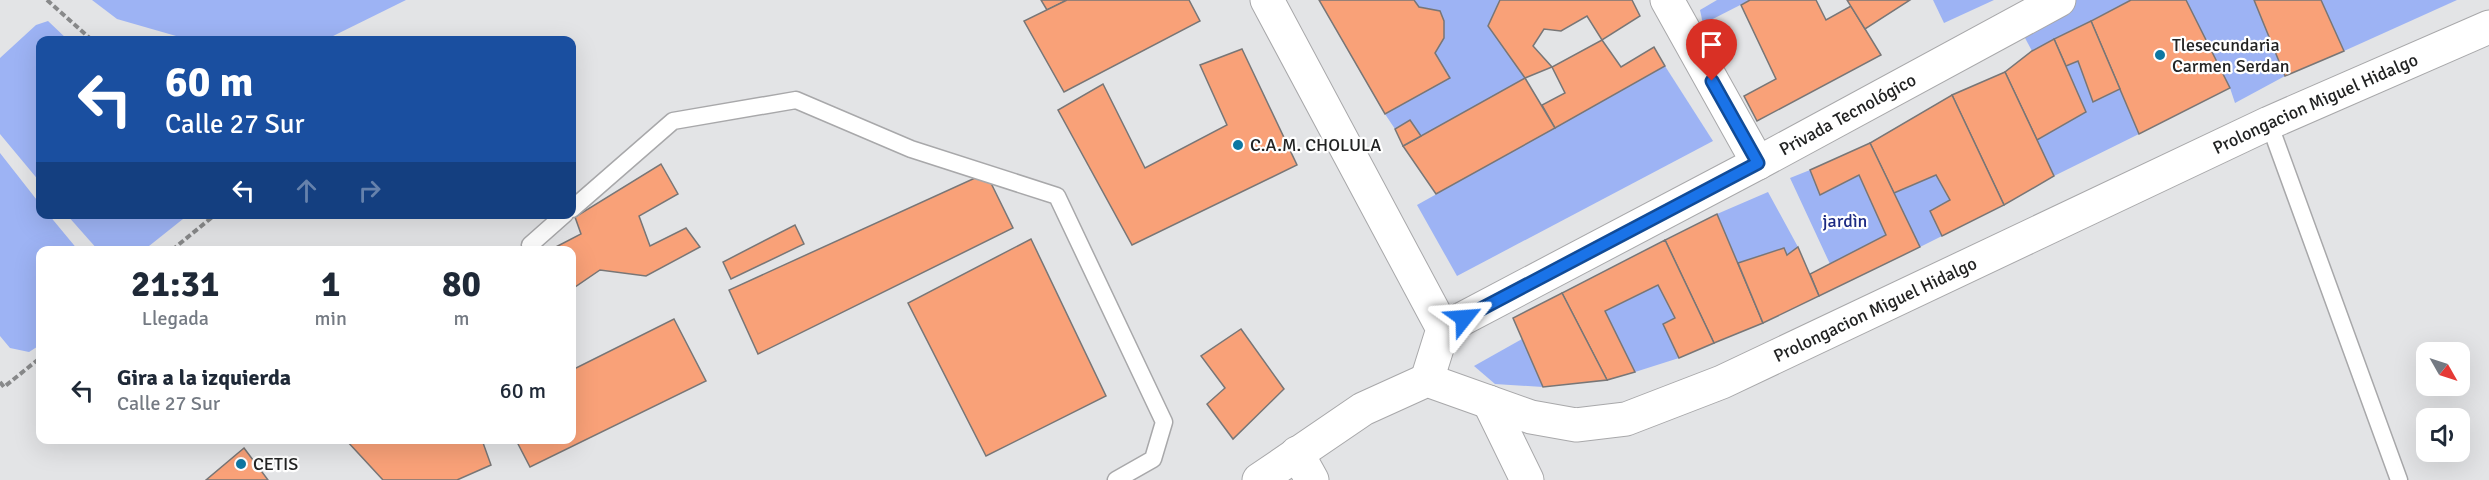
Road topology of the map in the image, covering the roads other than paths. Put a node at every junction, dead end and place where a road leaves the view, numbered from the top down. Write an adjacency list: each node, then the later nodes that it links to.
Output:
1 (1267, 0): 10 (street)
2 (1666, 0): 6 (street)
3 (2058, 0): 6 (street, Privada Tecnológico)
4 (2489, 27): 5 (street, Prolongacion Miguel Hidalgo)
5 (2269, 123): 12 (street, Prolongacion Miguel Hidalgo); 17 (lane)
6 (1758, 163): 10 (street, Privada Tecnológico)
7 (576, 206): 14 (lane)
8 (559, 219): 9 (lane)
9 (530, 245)
10 (1443, 329): 11 (street)
11 (1427, 380): 12 (street, Prolongacion Miguel Hidalgo); 13 (street)
12 (1489, 402): 16 (street)
13 (1305, 466): 15 (street)
14 (1116, 480)
15 (1259, 480)
16 (1527, 480)
17 (2399, 480)

